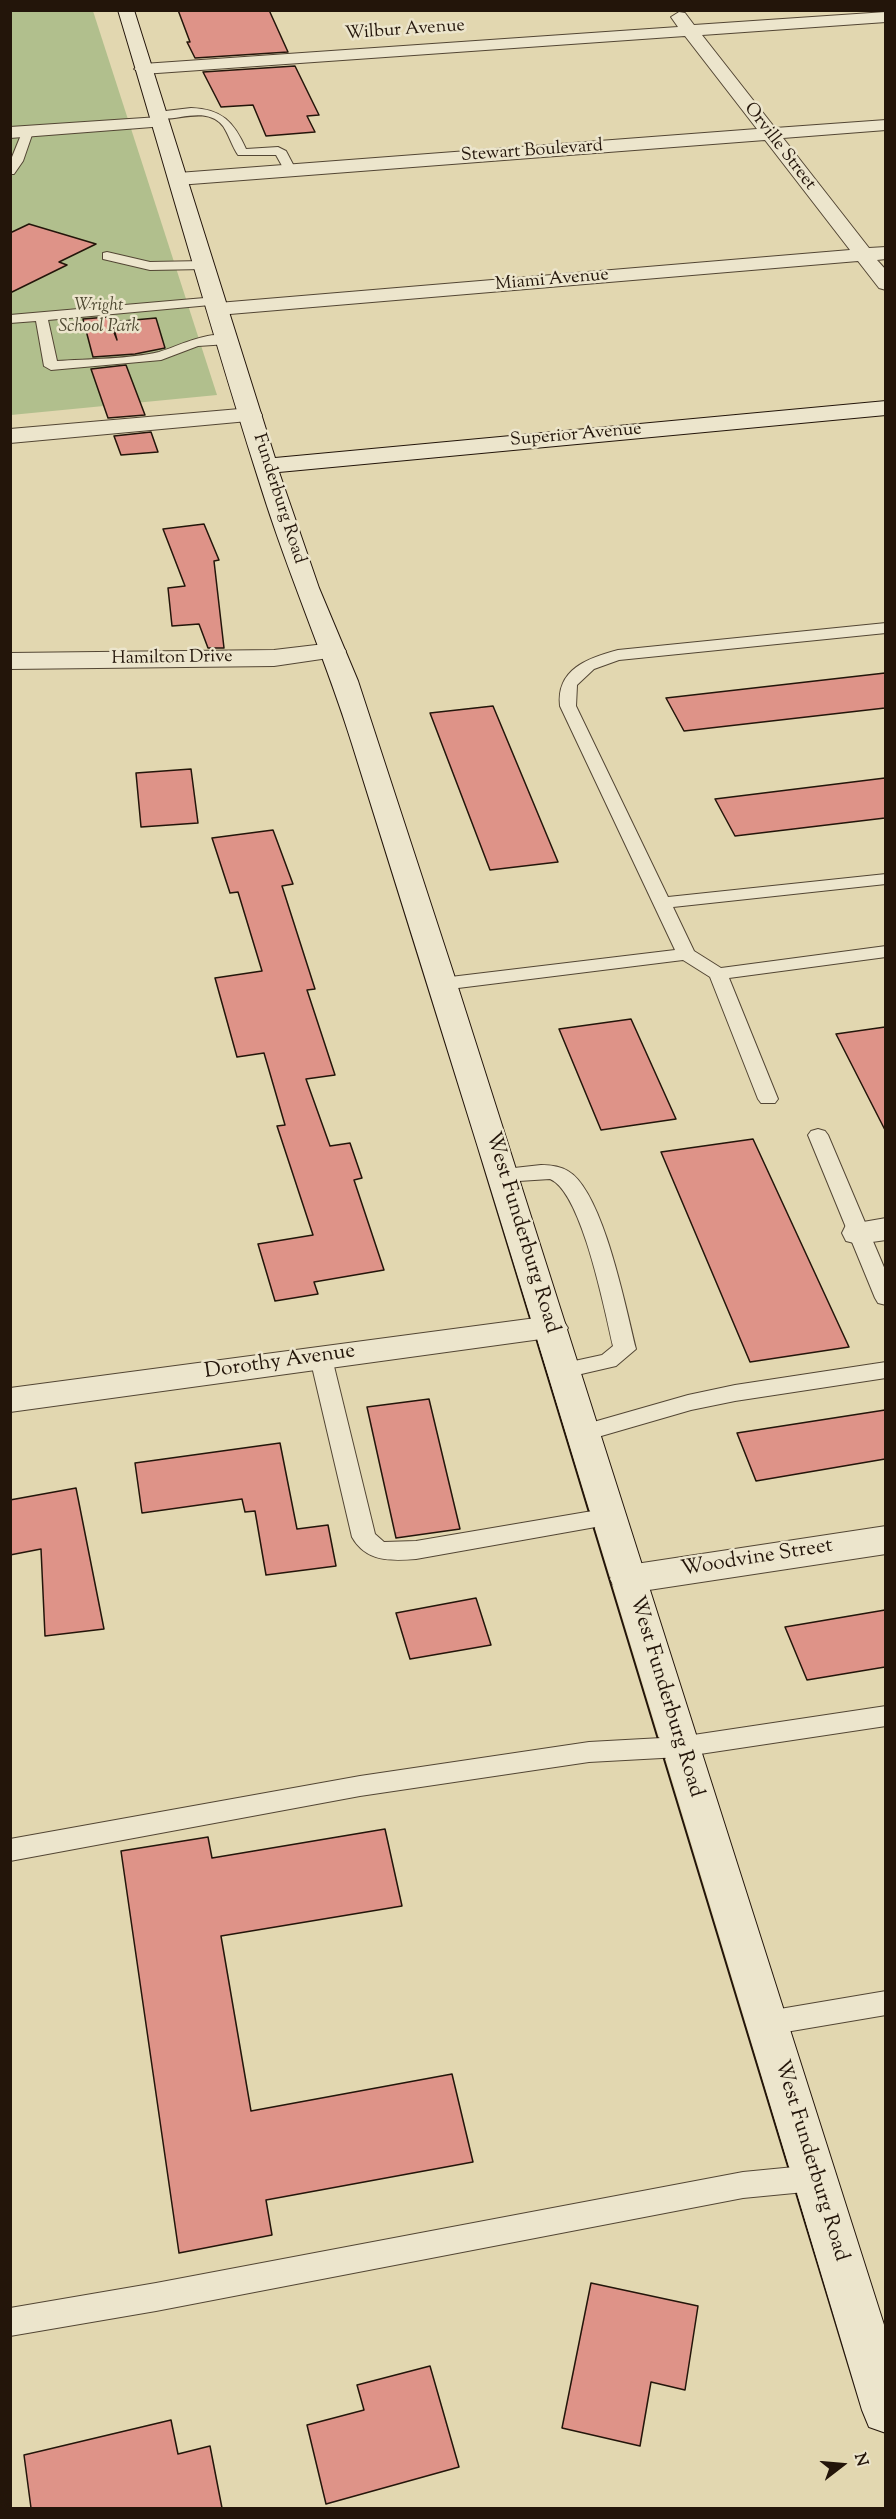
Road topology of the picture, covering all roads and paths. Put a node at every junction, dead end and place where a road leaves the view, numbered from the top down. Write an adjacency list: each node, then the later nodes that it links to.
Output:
1 (126, 10): 5 (street, Funderburg Road)
2 (674, 10): 4 (street, Orville Street)
3 (885, 17): 4 (street, Wilbur Avenue)
4 (690, 31): 5 (street, Wilbur Avenue); 9 (street, Orville Street)
5 (143, 69): 6 (street, Funderburg Road)
6 (158, 118): 8 (street); 10 (lane); 12 (street, Funderburg Road)
7 (885, 125): 9 (street, Stewart Boulevard)
8 (19, 132): 11 (lane)
9 (769, 134): 10 (street, Stewart Boulevard); 14 (street, Orville Street)
10 (290, 170): 12 (street, Stewart Boulevard)
11 (10, 171)
12 (178, 179): 16 (street, Funderburg Road)
13 (885, 253): 14 (street, Miami Avenue)
14 (863, 255): 17 (street, Orville Street); 18 (street, Miami Avenue)
15 (107, 256): 16 (lane)
16 (204, 265): 18 (street, Funderburg Road)
17 (885, 284)
18 (217, 305): 19 (lane); 21 (street, Funderburg Road)
19 (41, 315): 20 (lane); 21 (lane)
20 (10, 319)
21 (228, 340): 23 (street, Funderburg Road)
22 (885, 408): 25 (street, Superior Avenue)
23 (251, 415): 24 (street); 25 (street, Funderburg Road)
24 (10, 436)
25 (267, 466): 27 (street, Funderburg Road)
26 (885, 628): 30 (lane)
27 (333, 651): 28 (street, Hamilton Drive); 34 (street, Funderburg Road)
28 (10, 661)
29 (885, 879): 30 (lane)
30 (663, 903): 32 (lane)
31 (885, 951): 33 (lane)
32 (686, 954): 33 (lane); 34 (lane)
33 (718, 974): 35 (lane)
34 (442, 984): 37 (street, West Funderburg Road)
35 (768, 1099)
36 (818, 1135): 38 (lane)
37 (502, 1175): 40 (street, West Funderburg Road); 42 (lane)
38 (872, 1231): 39 (lane)
39 (885, 1298)
40 (550, 1328): 41 (street, Dorothy Avenue); 42 (street, West Funderburg Road)
41 (321, 1358): 44 (street, Dorothy Avenue); 46 (lane)
42 (564, 1370): 45 (street, West Funderburg Road)
43 (885, 1370): 45 (lane)
44 (10, 1400)
45 (584, 1433): 46 (street, West Funderburg Road)
46 (610, 1517): 48 (street, West Funderburg Road)
47 (885, 1540): 48 (street, Woodvine Street)
48 (629, 1579): 50 (street, West Funderburg Road)
49 (885, 1716): 50 (lane)
50 (680, 1747): 51 (lane); 53 (street, West Funderburg Road)
51 (10, 1850)
52 (885, 2002): 53 (lane)
53 (768, 2023): 54 (street, West Funderburg Road)
54 (815, 2178): 55 (lane); 56 (street, West Funderburg Road)
55 (10, 2322)
56 (885, 2410)

